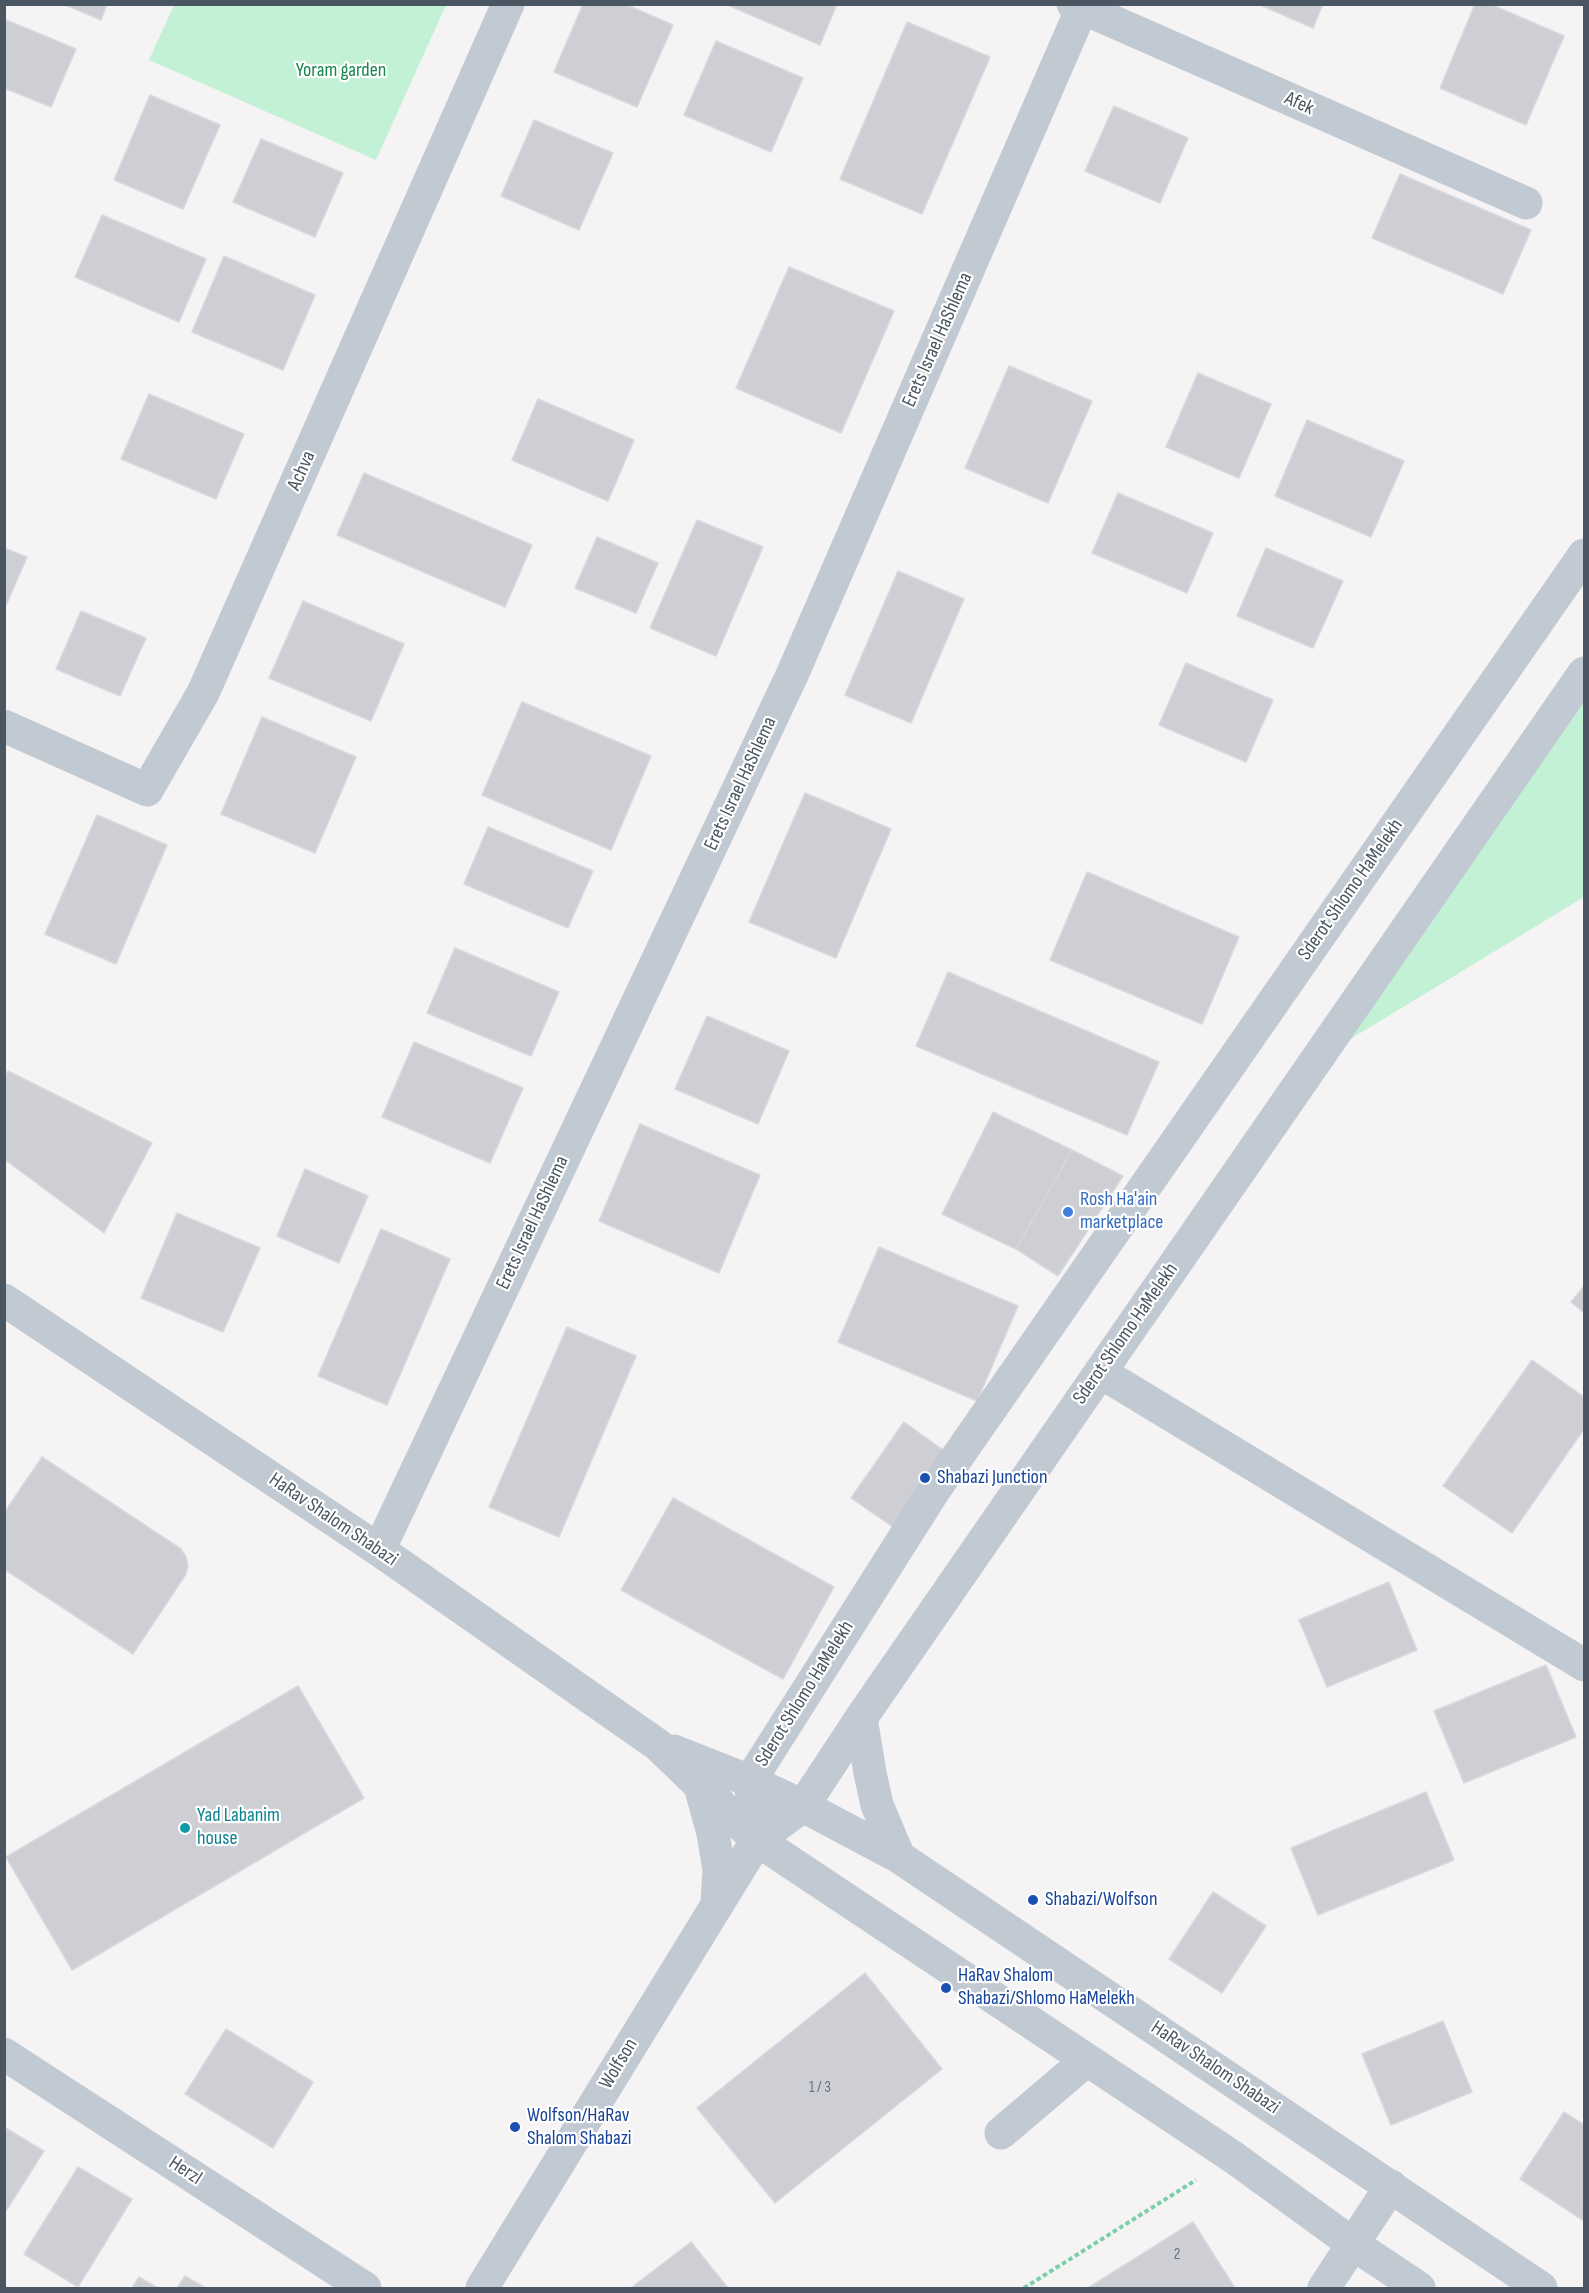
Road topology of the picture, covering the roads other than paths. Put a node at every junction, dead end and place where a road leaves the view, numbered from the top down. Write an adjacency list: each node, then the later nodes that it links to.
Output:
1 (508, 4): 6 (street, Achva)
2 (1078, 6): 3 (street, Afek); 9 (street, Erets Israel HaShlema)
3 (1526, 203)
4 (1584, 555): 13 (street, Sderot Shlomo HaMelekh)
5 (1584, 673): 8 (street, Sderot Shlomo HaMelekh)
6 (4, 726)
7 (4, 1300): 9 (street, HaRav Shalom Shabazi)
8 (1100, 1372): 10 (street); 11 (street, Sderot Shlomo HaMelekh)
9 (379, 1550): 12 (street, HaRav Shalom Shabazi)
10 (1584, 1665)
11 (861, 1718): 15 (street, Sderot Shlomo HaMelekh); 17 (street)
12 (658, 1744): 13 (street, HaRav Shalom Shabazi); 14 (street, HaRav Shalom Shabazi)
13 (750, 1781): 15 (street, HaRav Shalom Shabazi); 16 (street, Sderot Shlomo HaMelekh)
14 (700, 1784): 16 (street, HaRav Shalom Shabazi); 18 (street)
15 (803, 1806): 16 (street, Sderot Shlomo HaMelekh); 17 (street, HaRav Shalom Shabazi)
16 (757, 1840): 18 (street, Wolfson); 20 (street, HaRav Shalom Shabazi)
17 (899, 1857): 22 (street, HaRav Shalom Shabazi)
18 (717, 1905): 25 (street, Wolfson)
19 (4, 2054): 24 (street, Herzl)
20 (1087, 2060): 21 (street); 23 (street, HaRav Shalom Shabazi)
21 (1001, 2133)
22 (1390, 2186): 23 (street); 28 (street, HaRav Shalom Shabazi)
23 (1353, 2244): 26 (street); 27 (street, HaRav Shalom Shabazi)
24 (365, 2289)
25 (482, 2289)
26 (1324, 2289)
27 (1419, 2289)
28 (1541, 2289)

